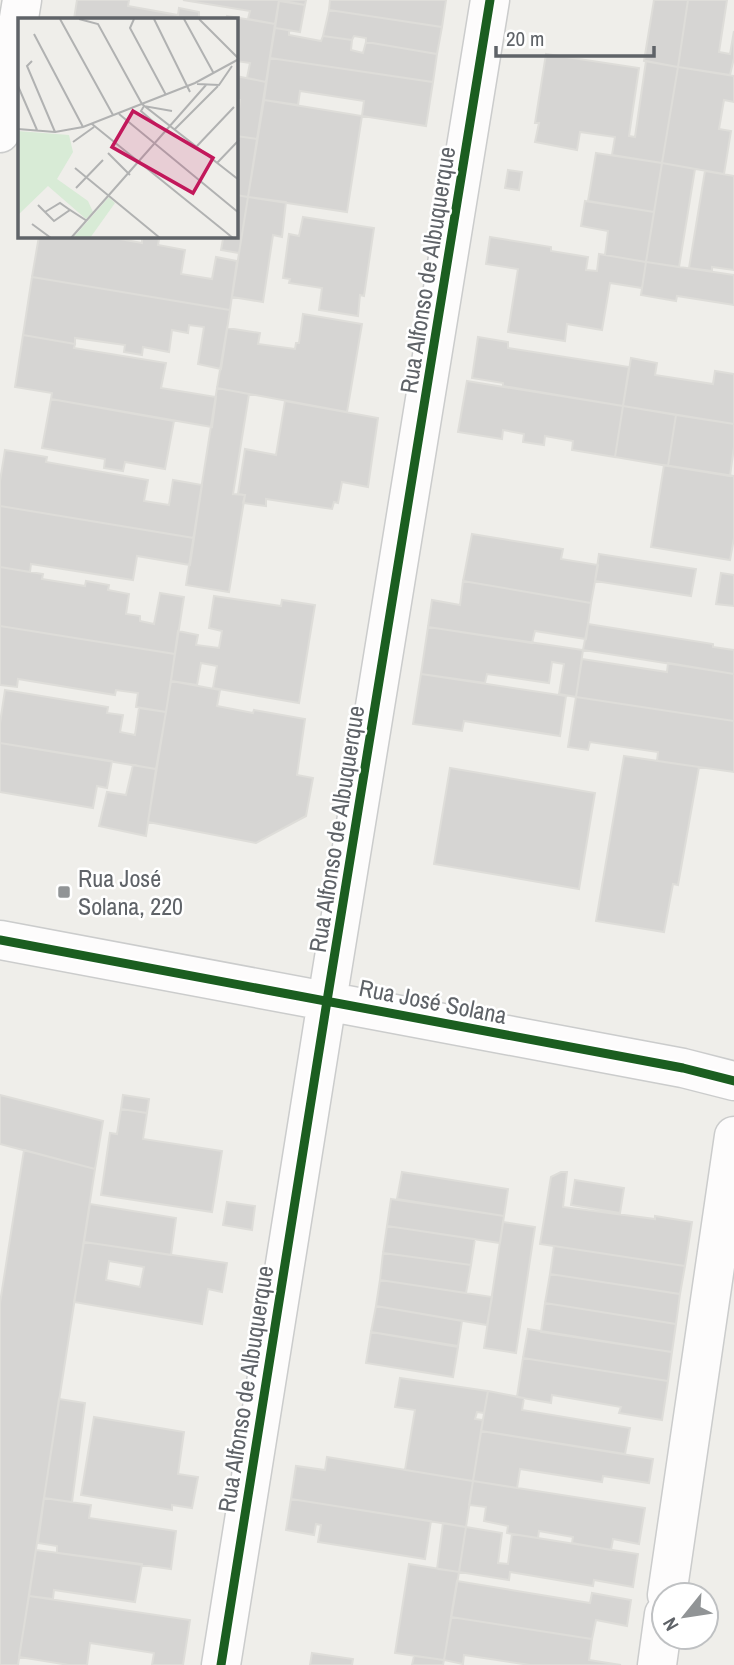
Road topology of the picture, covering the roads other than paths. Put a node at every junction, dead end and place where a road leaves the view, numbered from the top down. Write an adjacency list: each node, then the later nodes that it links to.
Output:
1 (22, 0): 3 (street)
2 (490, 0): 7 (street, Rua Alfonso de Albuquerque)
3 (19, 18)
4 (18, 24): 5 (street)
5 (0, 133)
6 (0, 940): 7 (street, Rua José Solana)
7 (327, 1001): 8 (street, Rua José Solana); 11 (street, Rua Alfonso de Albuquerque)
8 (734, 1081)
9 (734, 1136): 10 (street)
10 (669, 1581)
11 (221, 1665)

